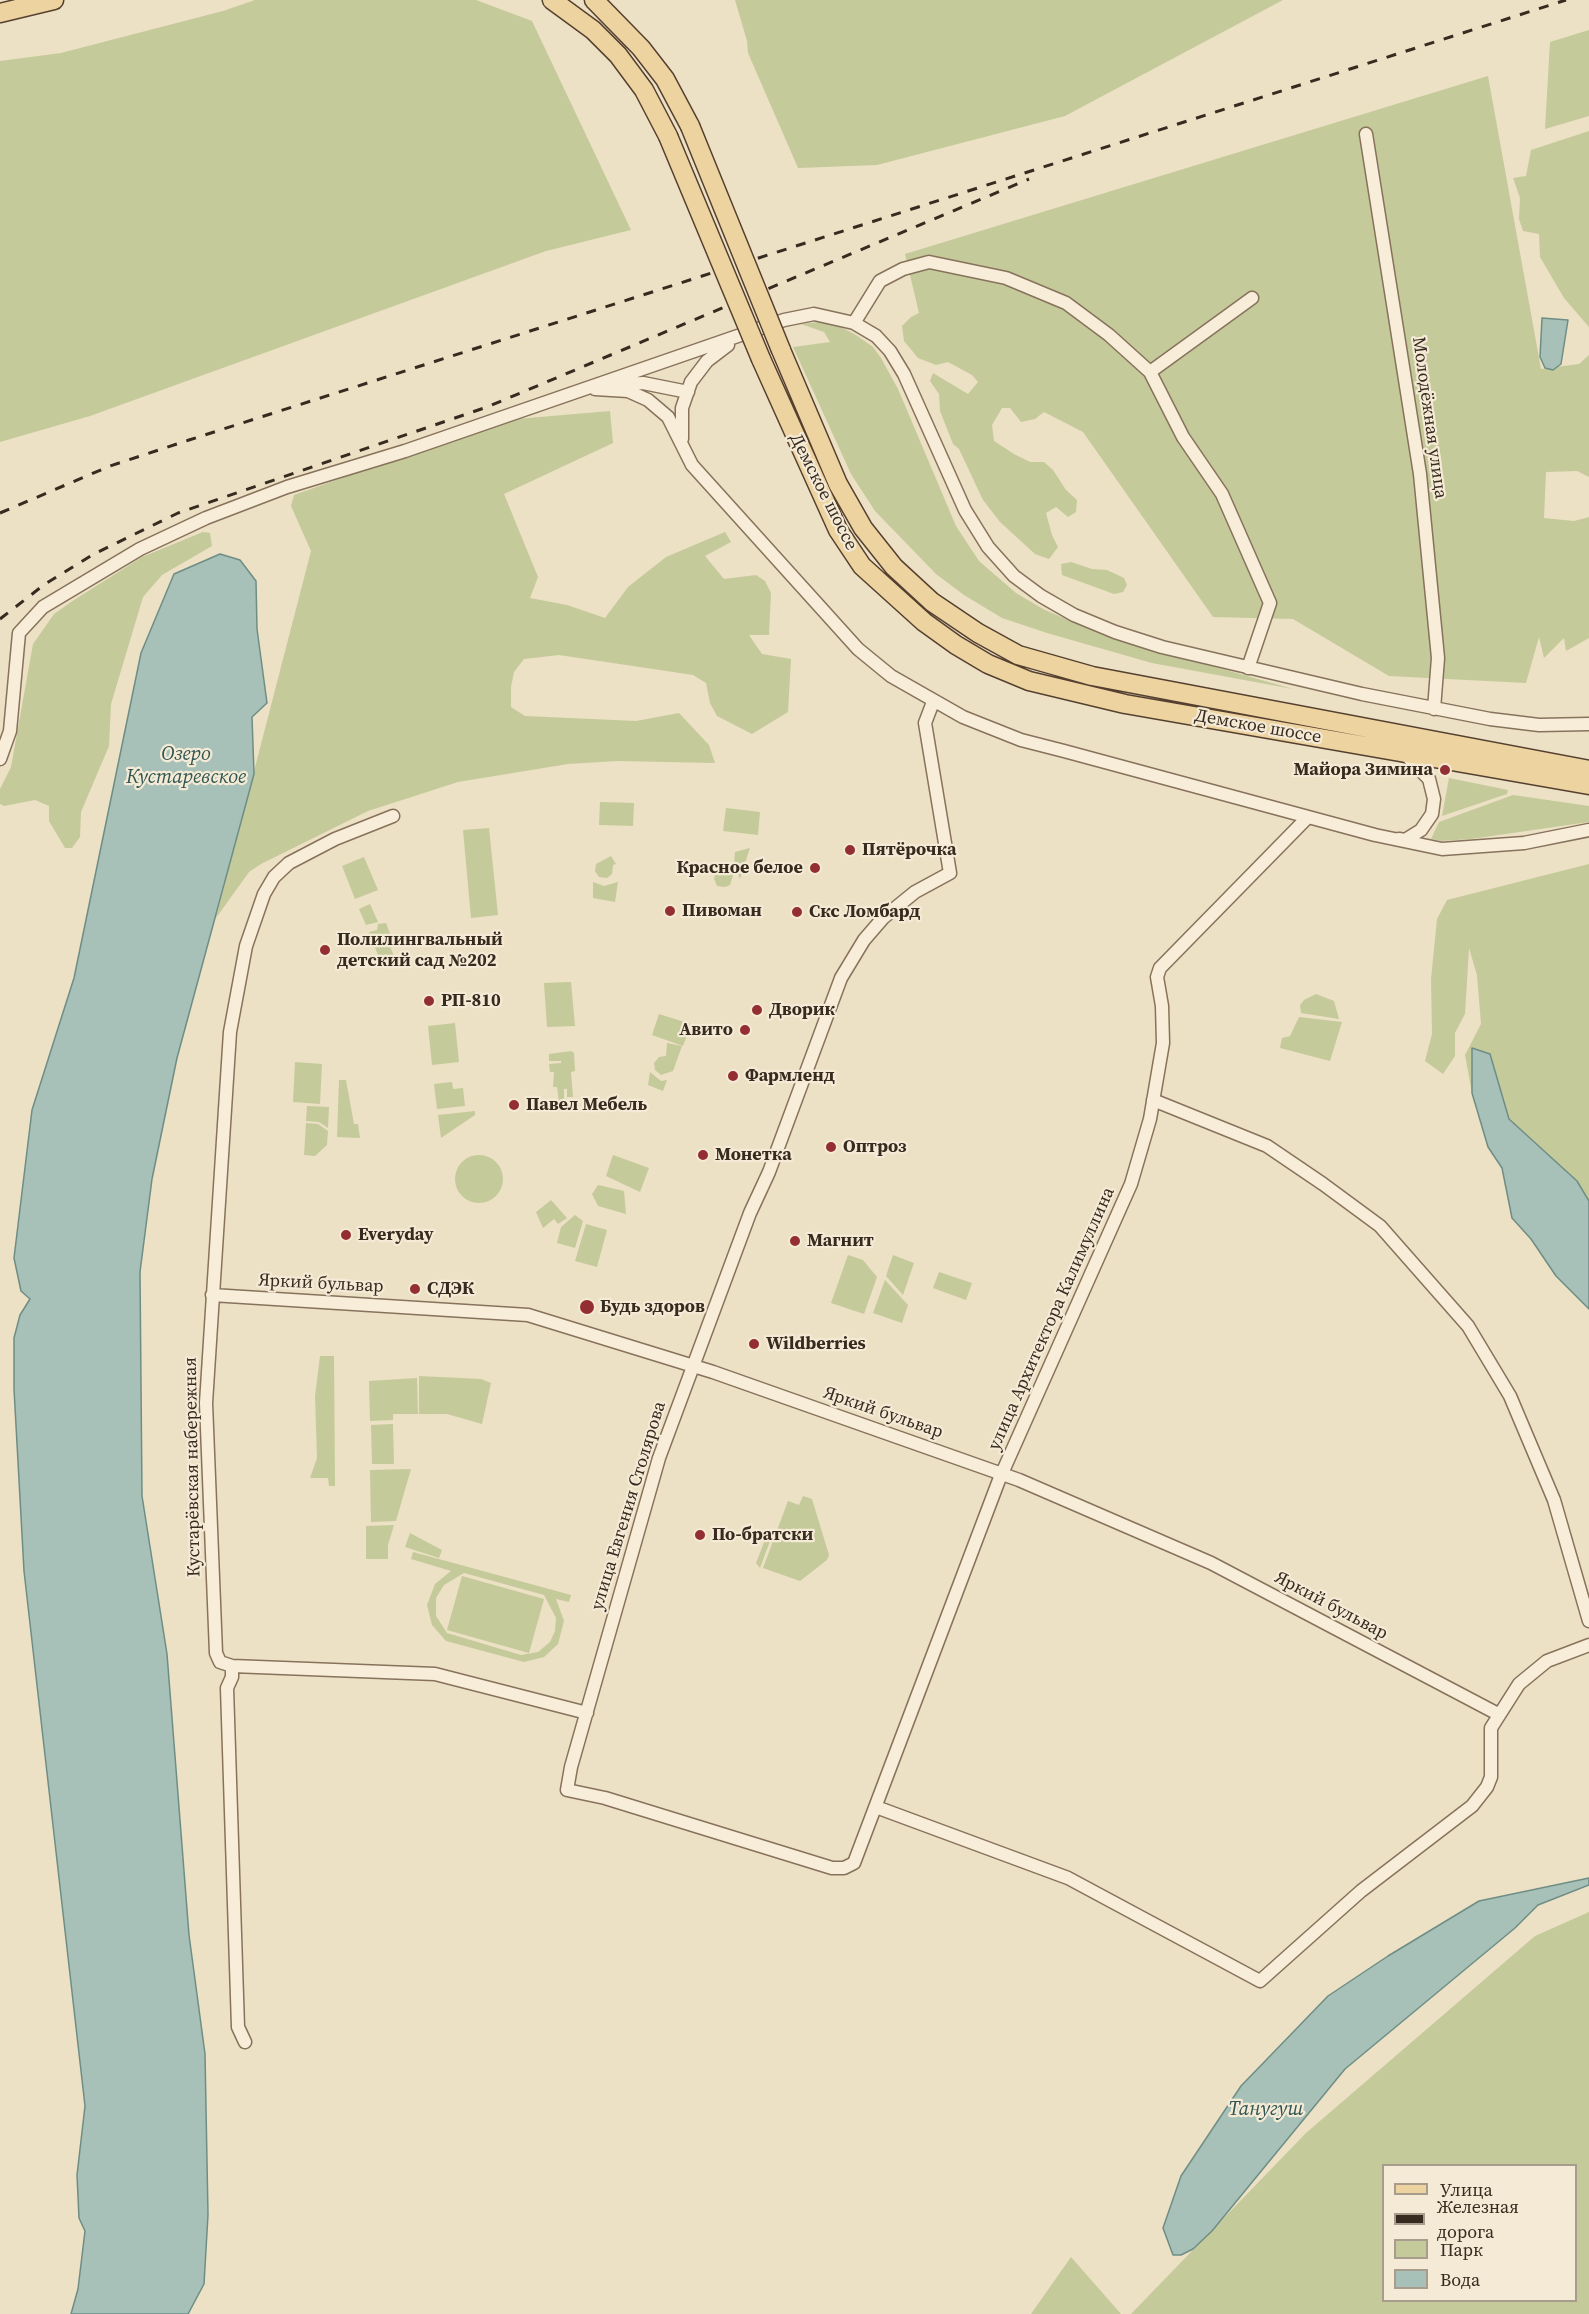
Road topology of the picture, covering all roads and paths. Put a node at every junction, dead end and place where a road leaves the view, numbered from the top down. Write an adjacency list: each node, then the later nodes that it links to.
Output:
1 (54, 0): 4 (main road)
2 (552, 0): 17 (main road, Демское шоссе, bridge)
3 (594, 0): 19 (main road, Демское шоссе, bridge)
4 (0, 13)
5 (1366, 134): 15 (street, Молодёжная улица)
6 (1252, 298): 9 (street)
7 (854, 323): 8 (street); 9 (street); 13 (street)
8 (739, 338): 10 (street); 11 (street)
9 (1150, 372): 13 (street)
10 (582, 389): 11 (street); 12 (street); 18 (street)
11 (688, 392): 12 (street)
12 (682, 440): 14 (street)
13 (1248, 668): 15 (street)
14 (933, 702): 22 (street); 27 (street, улица Евгения Столярова)
15 (1434, 709): 16 (street)
16 (1589, 724)
17 (1404, 753): 20 (main road, Демское шоссе); 24 (street)
18 (0, 759)
19 (1589, 770)
20 (1589, 785)
21 (393, 816): 26 (street, Кустарёвская набережная)
22 (1308, 817): 24 (street); 25 (street, улица Архитектора Калимуллина)
23 (1589, 830): 24 (street)
24 (1375, 835)
25 (1153, 1100): 28 (street, улица Архитектора Калимуллина); 29 (street)
26 (212, 1295): 27 (street, Яркий бульвар); 31 (street, Кустарёвская набережная)
27 (693, 1366): 28 (street, Яркий бульвар); 32 (street, улица Евгения Столярова)
28 (1002, 1474): 33 (street, Яркий бульвар); 34 (street, улица Архитектора Калимуллина)
29 (1589, 1621)
30 (1589, 1645): 33 (street)
31 (232, 1666): 32 (street); 36 (street)
32 (586, 1713): 35 (street, улица Евгения Столярова)
33 (1498, 1714): 34 (street)
34 (876, 1807): 35 (street, улица Архитектора Калимуллина)
35 (844, 1868)
36 (245, 2042)

